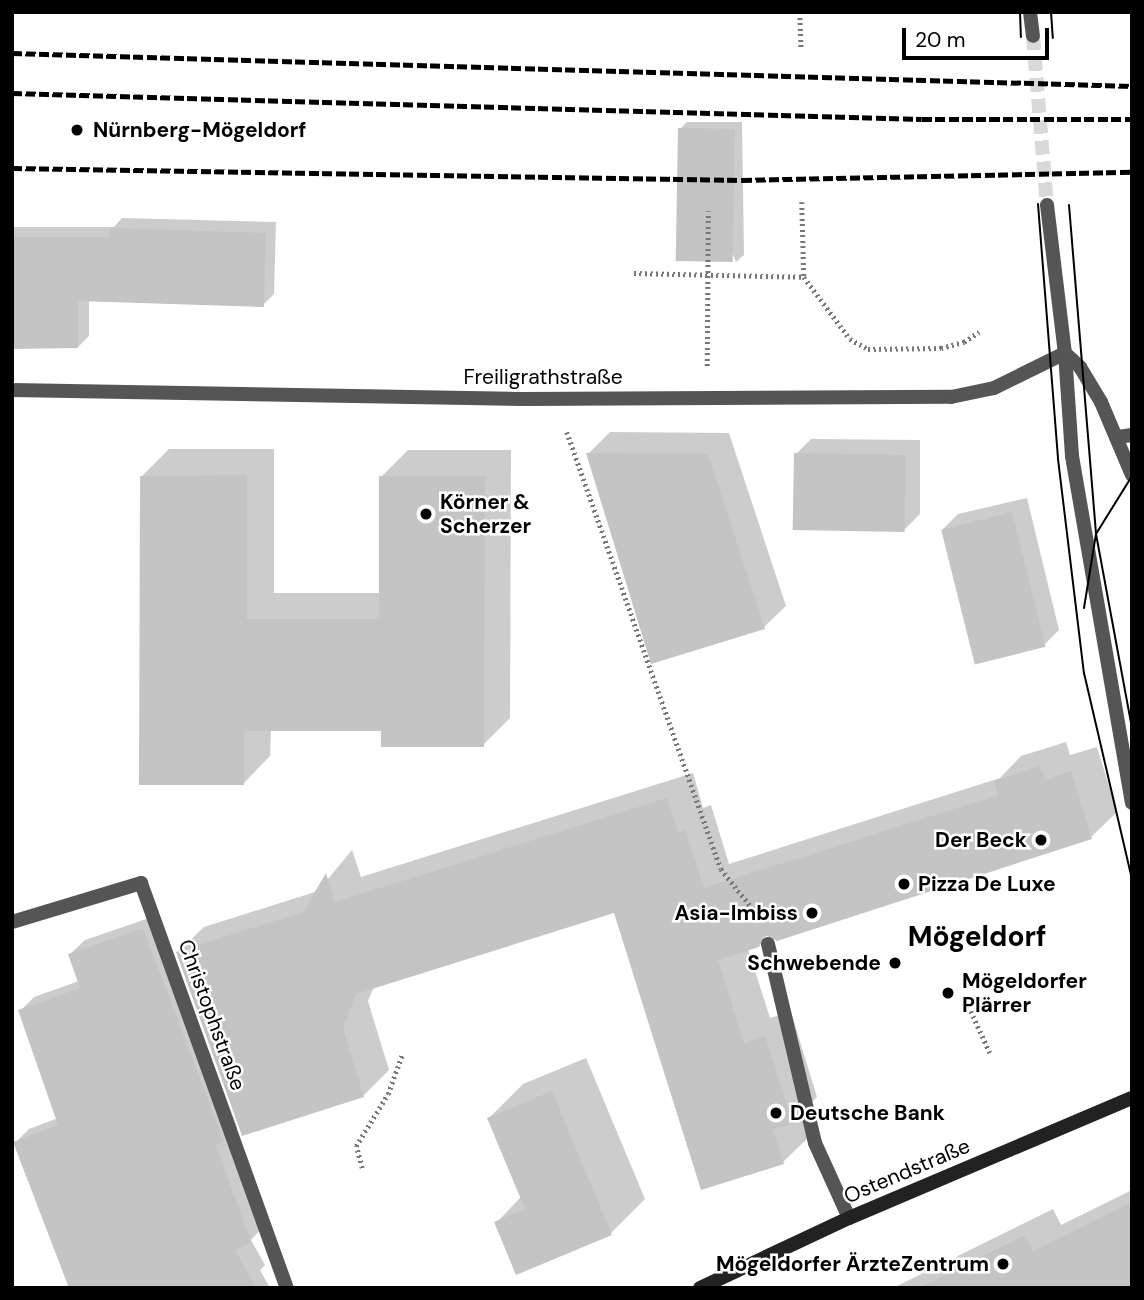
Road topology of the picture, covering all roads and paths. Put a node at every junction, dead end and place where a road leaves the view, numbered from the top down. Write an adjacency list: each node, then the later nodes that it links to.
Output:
1 (800, 12): 4 (path)
2 (1030, 12): 3 (street)
3 (1032, 36)
4 (801, 47)
5 (802, 202): 10 (path)
6 (1047, 205): 12 (street)
7 (708, 211): 9 (path)
8 (634, 273): 9 (path)
9 (707, 275): 10 (path); 14 (path)
10 (804, 276): 11 (path)
11 (979, 332)
12 (1065, 353): 14 (street, Freiligrathstraße); 16 (street); 18 (street)
13 (12, 390): 15 (street, Freiligrathstraße)
14 (706, 398): 15 (street, Freiligrathstraße)
15 (555, 399): 20 (path)
16 (1125, 436): 17 (street)
17 (1132, 475)
18 (1132, 803)
19 (12, 922): 27 (street, Christophstraße)
20 (768, 944): 26 (street)
21 (971, 1011): 23 (path)
22 (402, 1055): 25 (path)
23 (991, 1055)
24 (1132, 1098): 26 (main road, Ostendstraße)
25 (362, 1168)
26 (849, 1218): 28 (main road, Ostendstraße)
27 (287, 1288)
28 (700, 1288)

